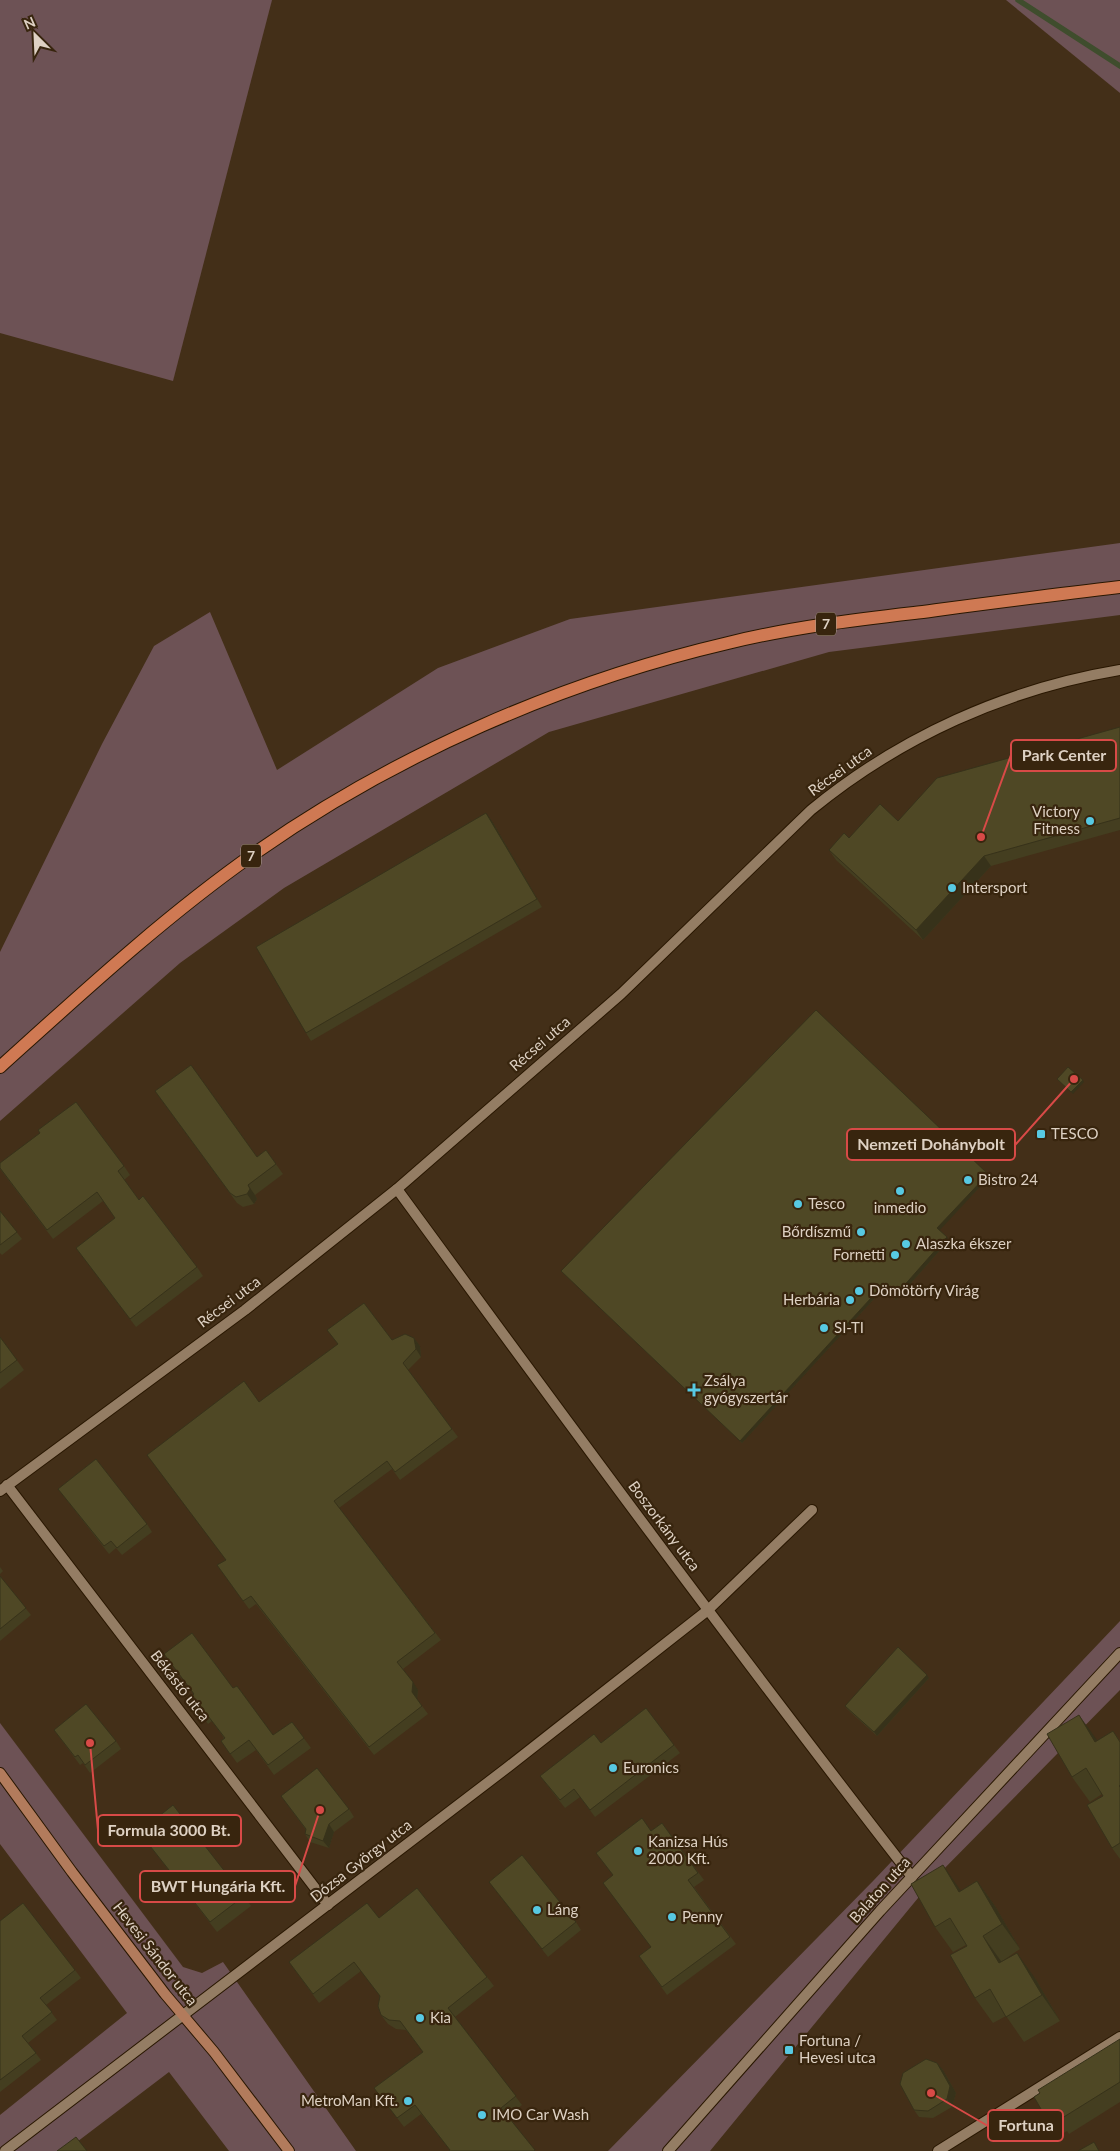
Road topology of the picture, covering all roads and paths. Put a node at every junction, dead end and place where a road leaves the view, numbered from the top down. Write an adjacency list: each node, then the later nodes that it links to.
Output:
1 (1120, 587): 3 (main road, 7)
2 (1120, 670): 4 (street, Récsei utca)
3 (0, 1067)
4 (397, 1188): 5 (street, Récsei utca); 7 (street, Boszorkány utca)
5 (4, 1488): 11 (street, Békástó utca)
6 (812, 1510): 7 (street, Dózsa György utca)
7 (708, 1610): 10 (street, Boszorkány utca); 11 (street, Dózsa György utca)
8 (1120, 1653): 10 (street, Balaton utca)
9 (0, 1773): 12 (main road, Hevesi Sándor utca)
10 (912, 1877): 16 (street, Balaton utca)
11 (328, 1905): 12 (street, Dózsa György utca)
12 (184, 2015): 14 (street, Dózsa György utca); 15 (main road, Hevesi Sándor utca)
13 (1120, 2037): 17 (street)
14 (5, 2151)
15 (289, 2151)
16 (668, 2151)
17 (938, 2151)

